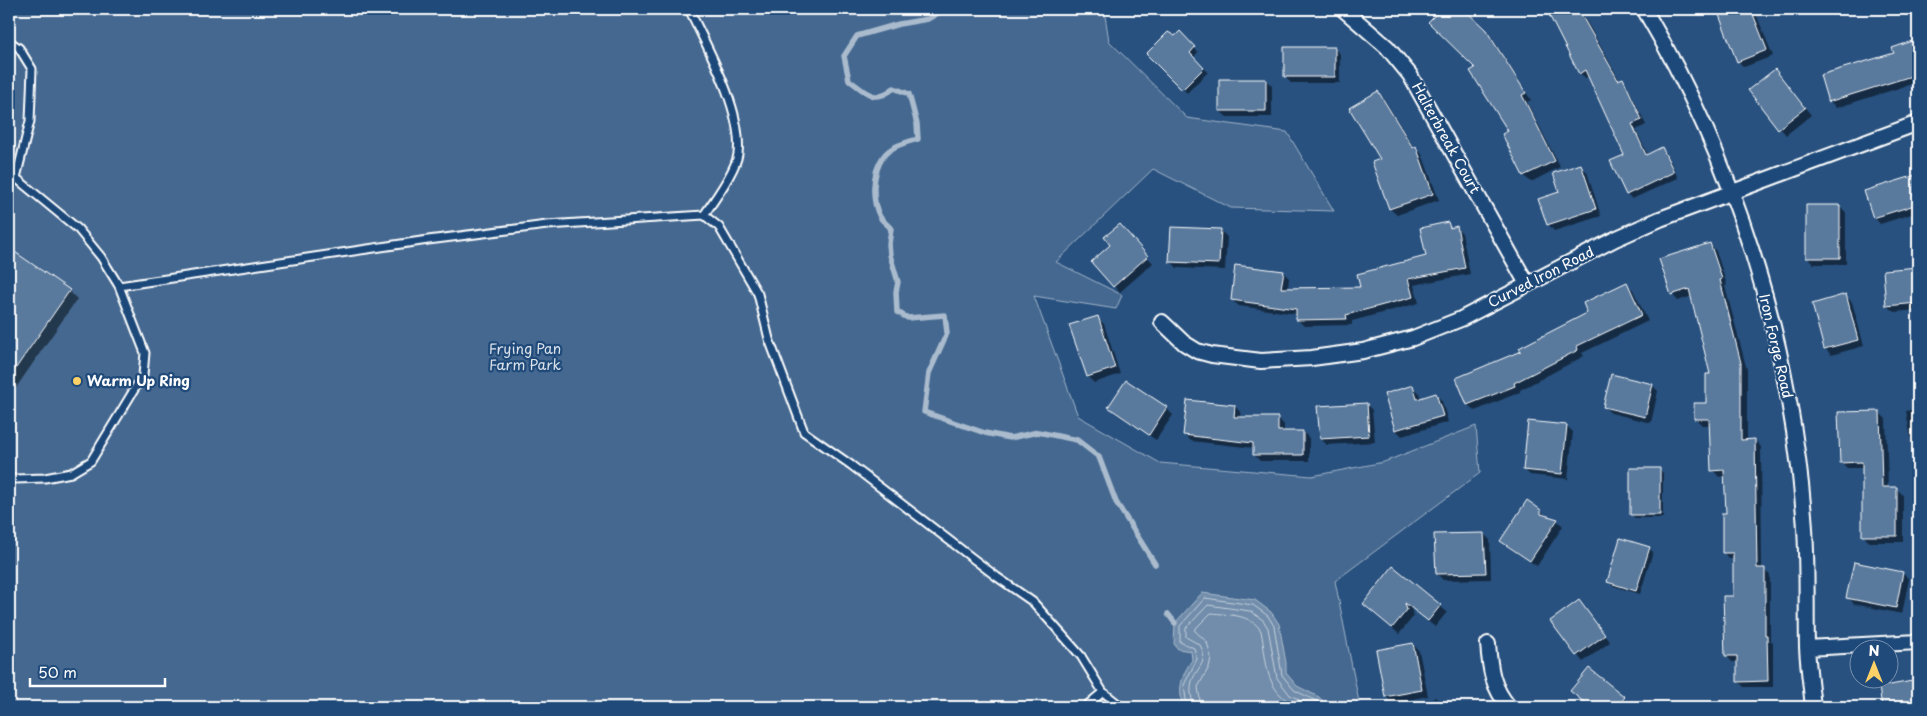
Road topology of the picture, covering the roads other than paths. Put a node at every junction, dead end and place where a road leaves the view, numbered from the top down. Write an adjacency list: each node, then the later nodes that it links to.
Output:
1 (689, 9): 7 (lane)
2 (1342, 9): 8 (street, Halterbreak Court)
3 (1644, 9): 6 (street, Iron Forge Road)
4 (9, 41): 9 (lane)
5 (1918, 124): 6 (street, Curved Iron Road)
6 (1732, 192): 8 (street, Curved Iron Road); 14 (street, Iron Forge Road)
7 (704, 215): 9 (lane); 15 (lane)
8 (1527, 284): 10 (street, Curved Iron Road)
9 (119, 286): 11 (lane)
10 (1162, 322)
11 (9, 477)
12 (1918, 642): 14 (street)
13 (1488, 644): 18 (street)
14 (1807, 648): 19 (street, Iron Forge Road)
15 (1103, 692): 16 (lane); 17 (lane)
16 (1085, 707)
17 (1122, 707)
18 (1509, 707)
19 (1813, 707)

